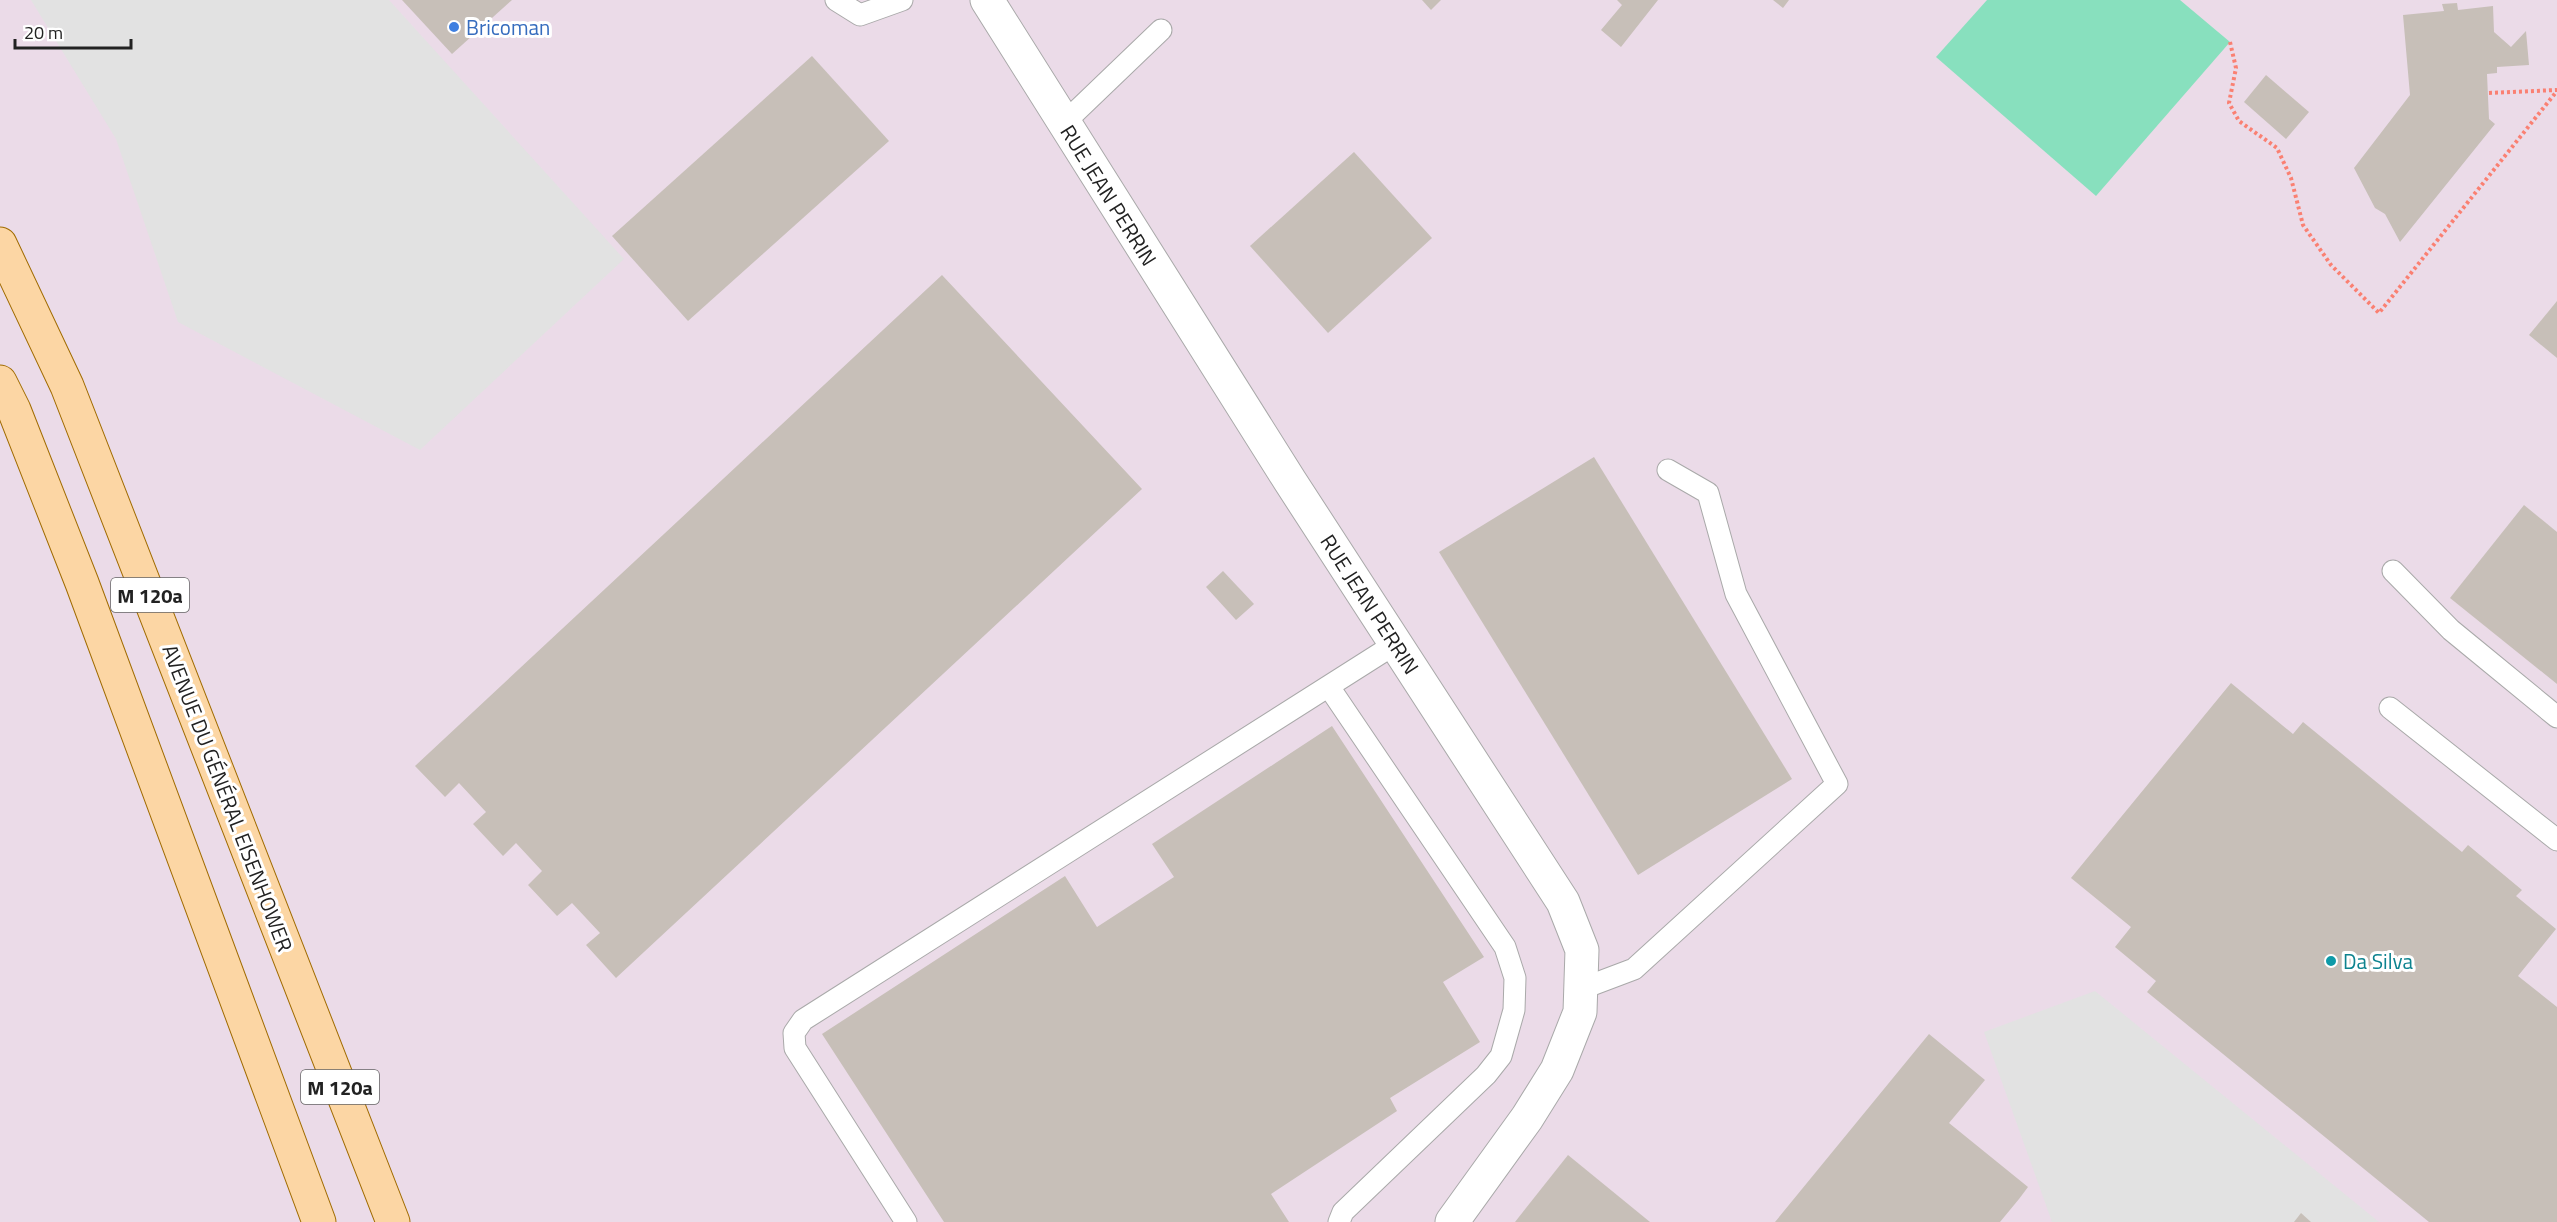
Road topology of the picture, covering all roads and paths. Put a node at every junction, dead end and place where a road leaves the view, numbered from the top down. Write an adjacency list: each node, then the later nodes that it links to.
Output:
1 (836, 0): 2 (lane)
2 (902, 0)
3 (987, 0): 8 (street, RUE JEAN PERRIN)
4 (1161, 30): 8 (lane)
5 (2230, 42): 6 (path)
6 (2557, 90): 7 (path)
7 (2488, 93)
8 (1064, 123): 13 (street, RUE JEAN PERRIN)
9 (0, 244): 20 (main road, AVENUE DU GÉNÉRAL EISENHOWER / M 120a)
10 (0, 382): 19 (main road, M 120a)
11 (1668, 470): 18 (lane)
12 (2393, 571): 16 (lane)
13 (1395, 644): 14 (lane); 18 (street, RUE JEAN PERRIN)
14 (1329, 687): 21 (lane); 22 (lane)
15 (2390, 708): 17 (lane)
16 (2557, 717)
17 (2557, 840)
18 (1581, 989): 23 (street, RUE JEAN PERRIN)
19 (319, 1222)
20 (393, 1222)
21 (906, 1222)
22 (1339, 1222)
23 (1452, 1222)

